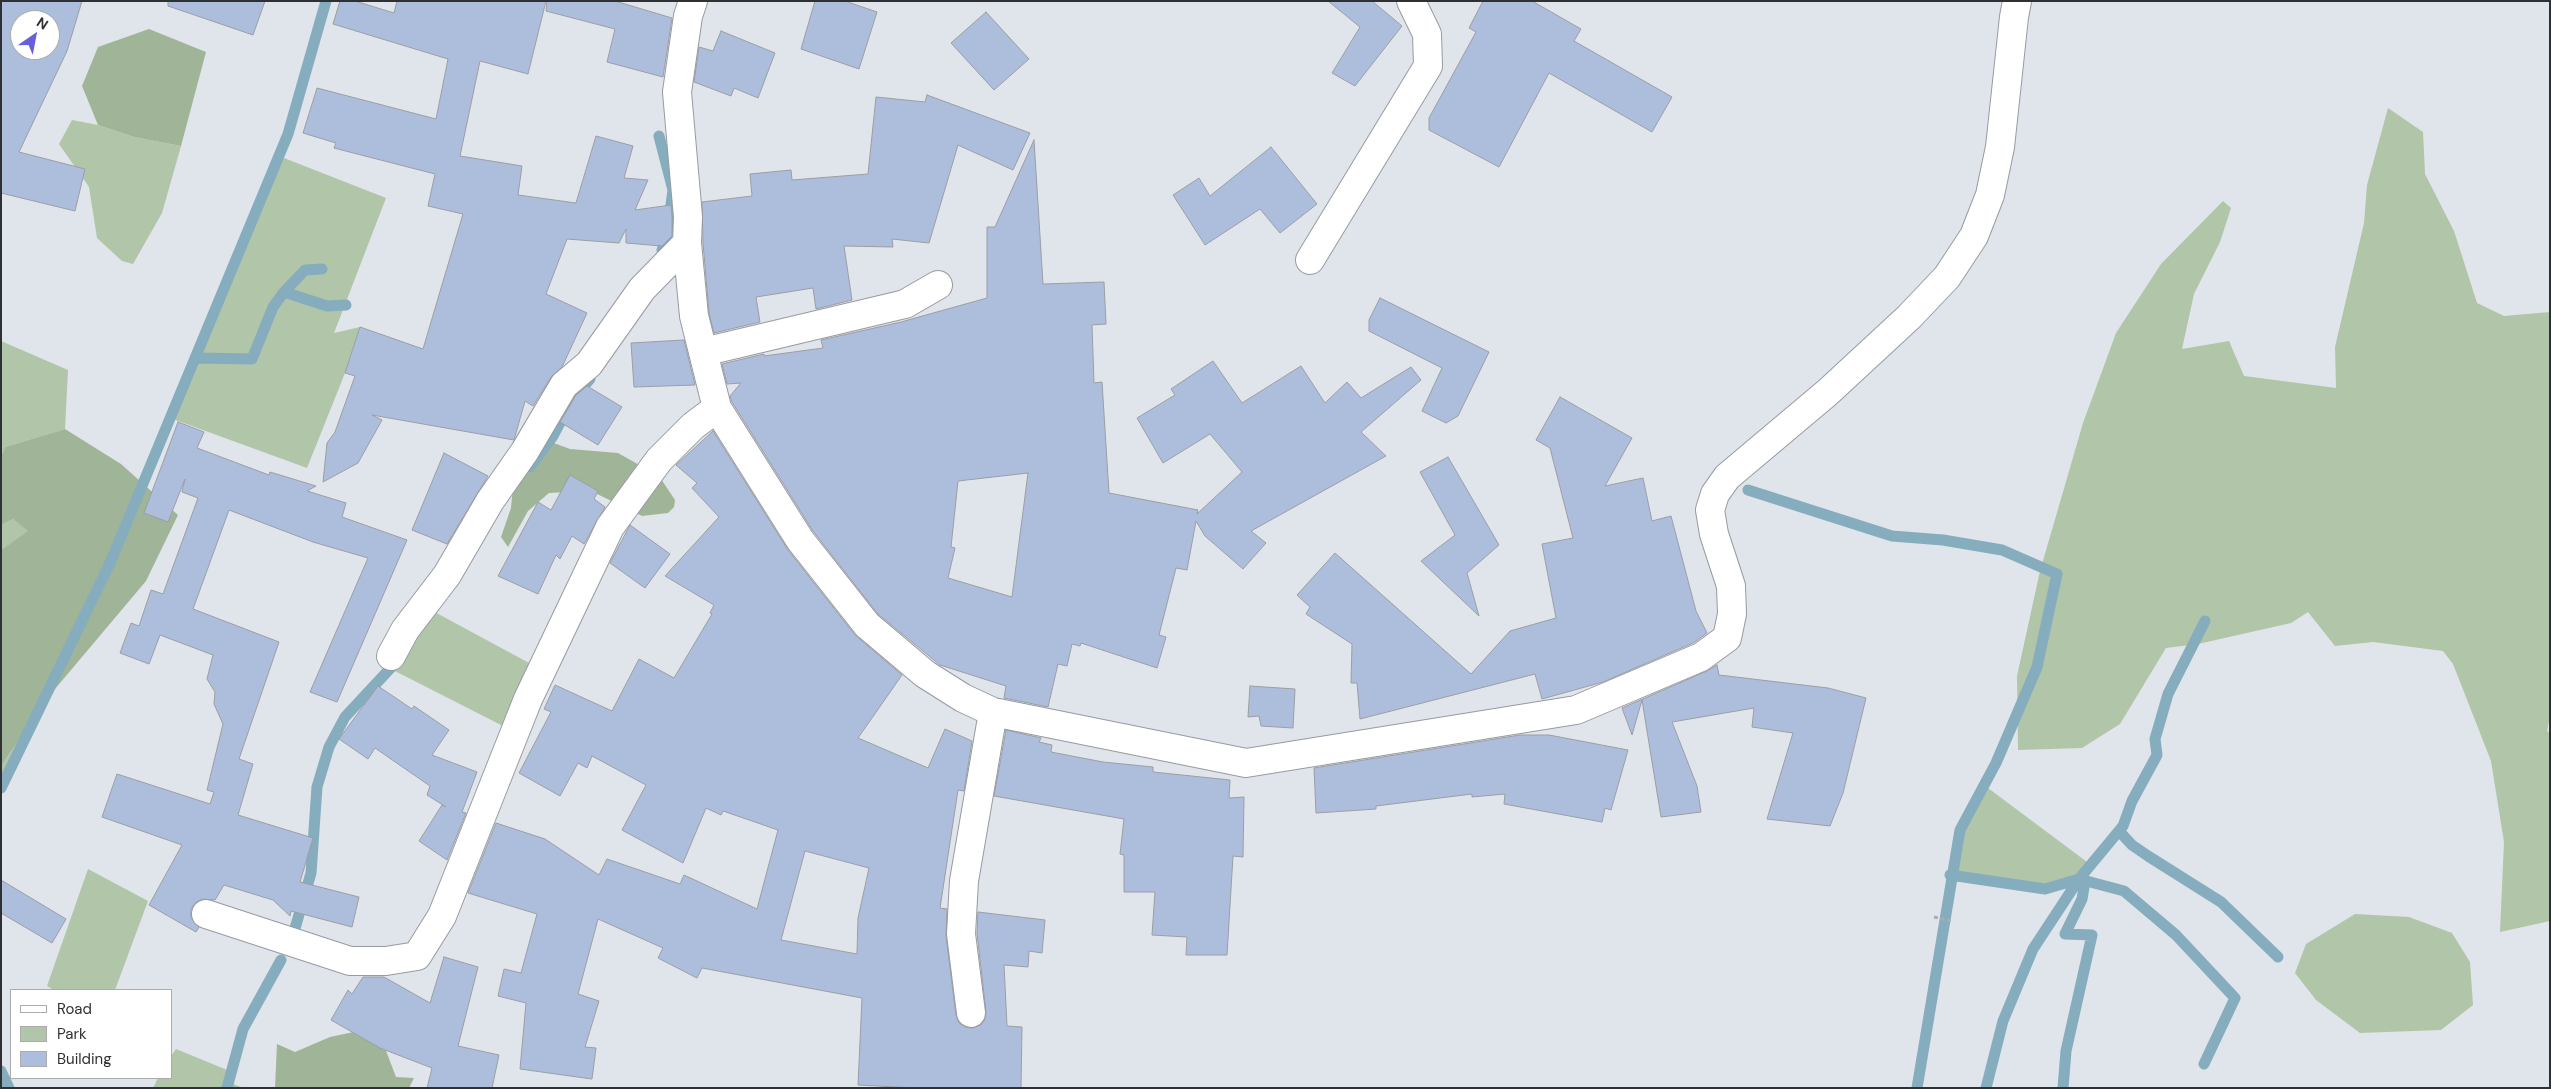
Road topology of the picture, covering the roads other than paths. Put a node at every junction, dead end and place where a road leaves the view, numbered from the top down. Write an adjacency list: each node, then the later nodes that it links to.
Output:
1 (693, 1): 4 (street)
2 (1411, 1): 5 (street)
3 (2017, 1): 10 (street)
4 (687, 243): 7 (street); 9 (street)
5 (1310, 260)
6 (938, 285): 7 (street)
7 (703, 352): 8 (street)
8 (717, 408): 10 (street); 11 (street)
9 (391, 656)
10 (993, 712): 12 (street)
11 (206, 914)
12 (971, 1013)

